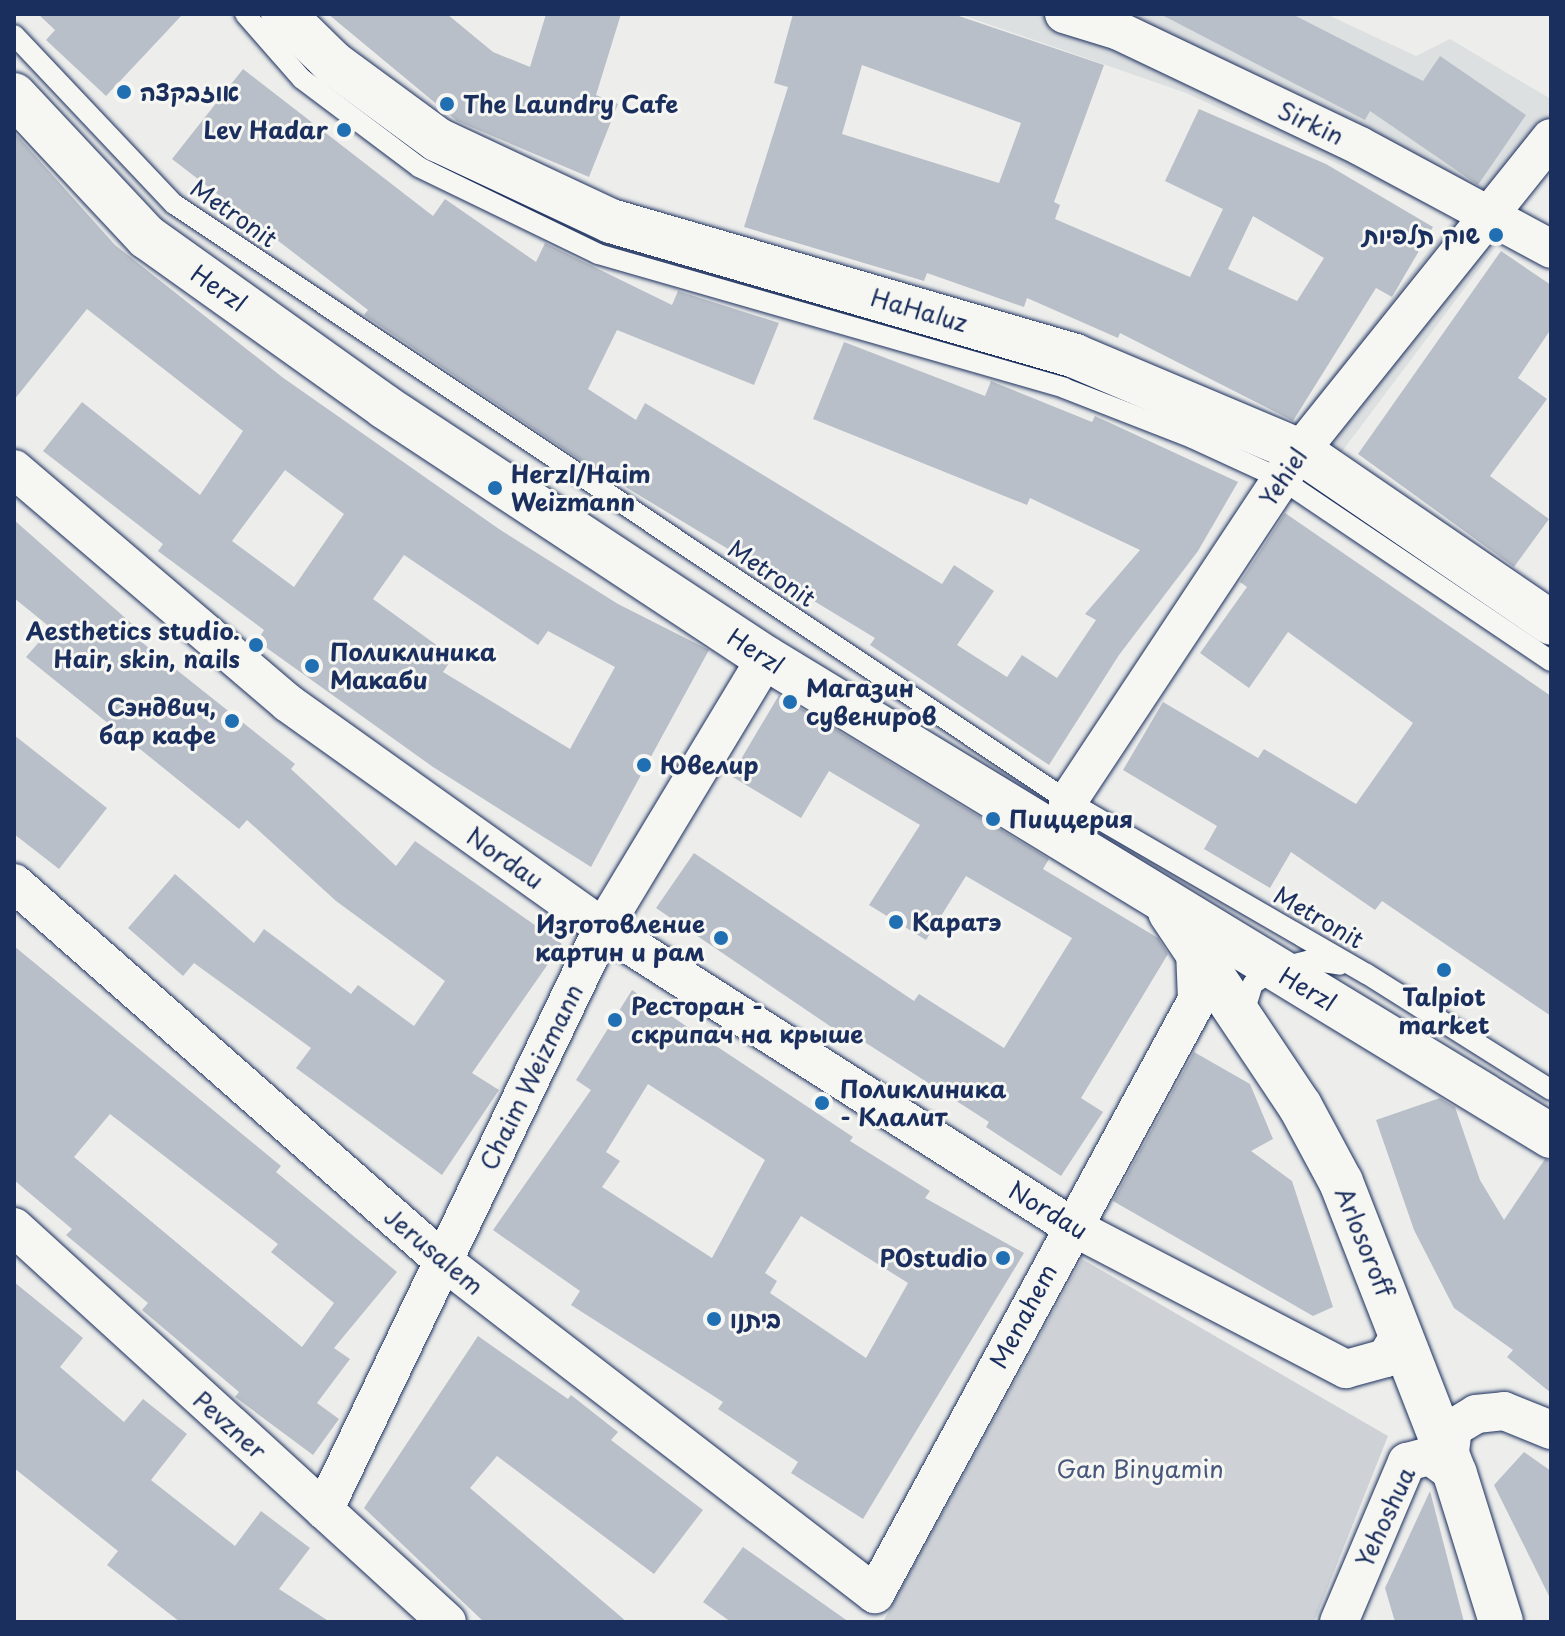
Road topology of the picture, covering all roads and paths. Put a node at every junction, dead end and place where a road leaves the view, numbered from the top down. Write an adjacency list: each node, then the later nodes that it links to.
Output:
1 (245, 14): 10 (lane)
2 (283, 14): 10 (street, HaHaluz)
3 (1064, 14): 4 (street, Sirkin)
4 (1123, 23): 8 (street, Sirkin)
5 (14, 35): 15 (lane, Metronit)
6 (14, 95): 13 (street, Herzl)
7 (1551, 138): 8 (street, Yehiel)
8 (1489, 214): 9 (street, Sirkin); 10 (street, Yehiel)
9 (1551, 249)
10 (1290, 465): 12 (street, HaHaluz); 14 (lane); 15 (street, Yehiel)
11 (14, 469): 18 (street, Nordau)
12 (1551, 623)
13 (766, 658): 15 (street, Herzl); 18 (street, Chaim Weizmann)
14 (1551, 661)
15 (1068, 822): 17 (street, Herzl); 21 (lane, Metronit)
16 (14, 883): 27 (street, Jerusalem)
17 (1159, 898): 19 (street, Arlosoroff); 20 (street, Herzl)
18 (603, 928): 25 (street, Nordau); 27 (street, Chaim Weizmann)
19 (1195, 950): 22 (street, Arlosoroff); 25 (street, Menahem)
20 (1275, 969): 21 (lane); 22 (lane); 24 (street, Herzl)
21 (1367, 974): 23 (lane, Metronit)
22 (1243, 1021): 28 (street, Arlosoroff)
23 (1551, 1090)
24 (1551, 1136)
25 (1071, 1226): 28 (street, Nordau); 32 (street, Menahem)
26 (14, 1227): 31 (street, Pevzner)
27 (442, 1260): 31 (street, Chaim Weizmann); 32 (street, Jerusalem)
28 (1401, 1333): 30 (street, Arlosoroff)
29 (1551, 1430): 30 (street)
30 (1452, 1467): 34 (street, Yehoshua); 35 (street, Arlosoroff)
31 (324, 1510): 33 (street, Pevzner)
32 (875, 1594)
33 (447, 1622)
34 (1339, 1622)
35 (1501, 1622)

